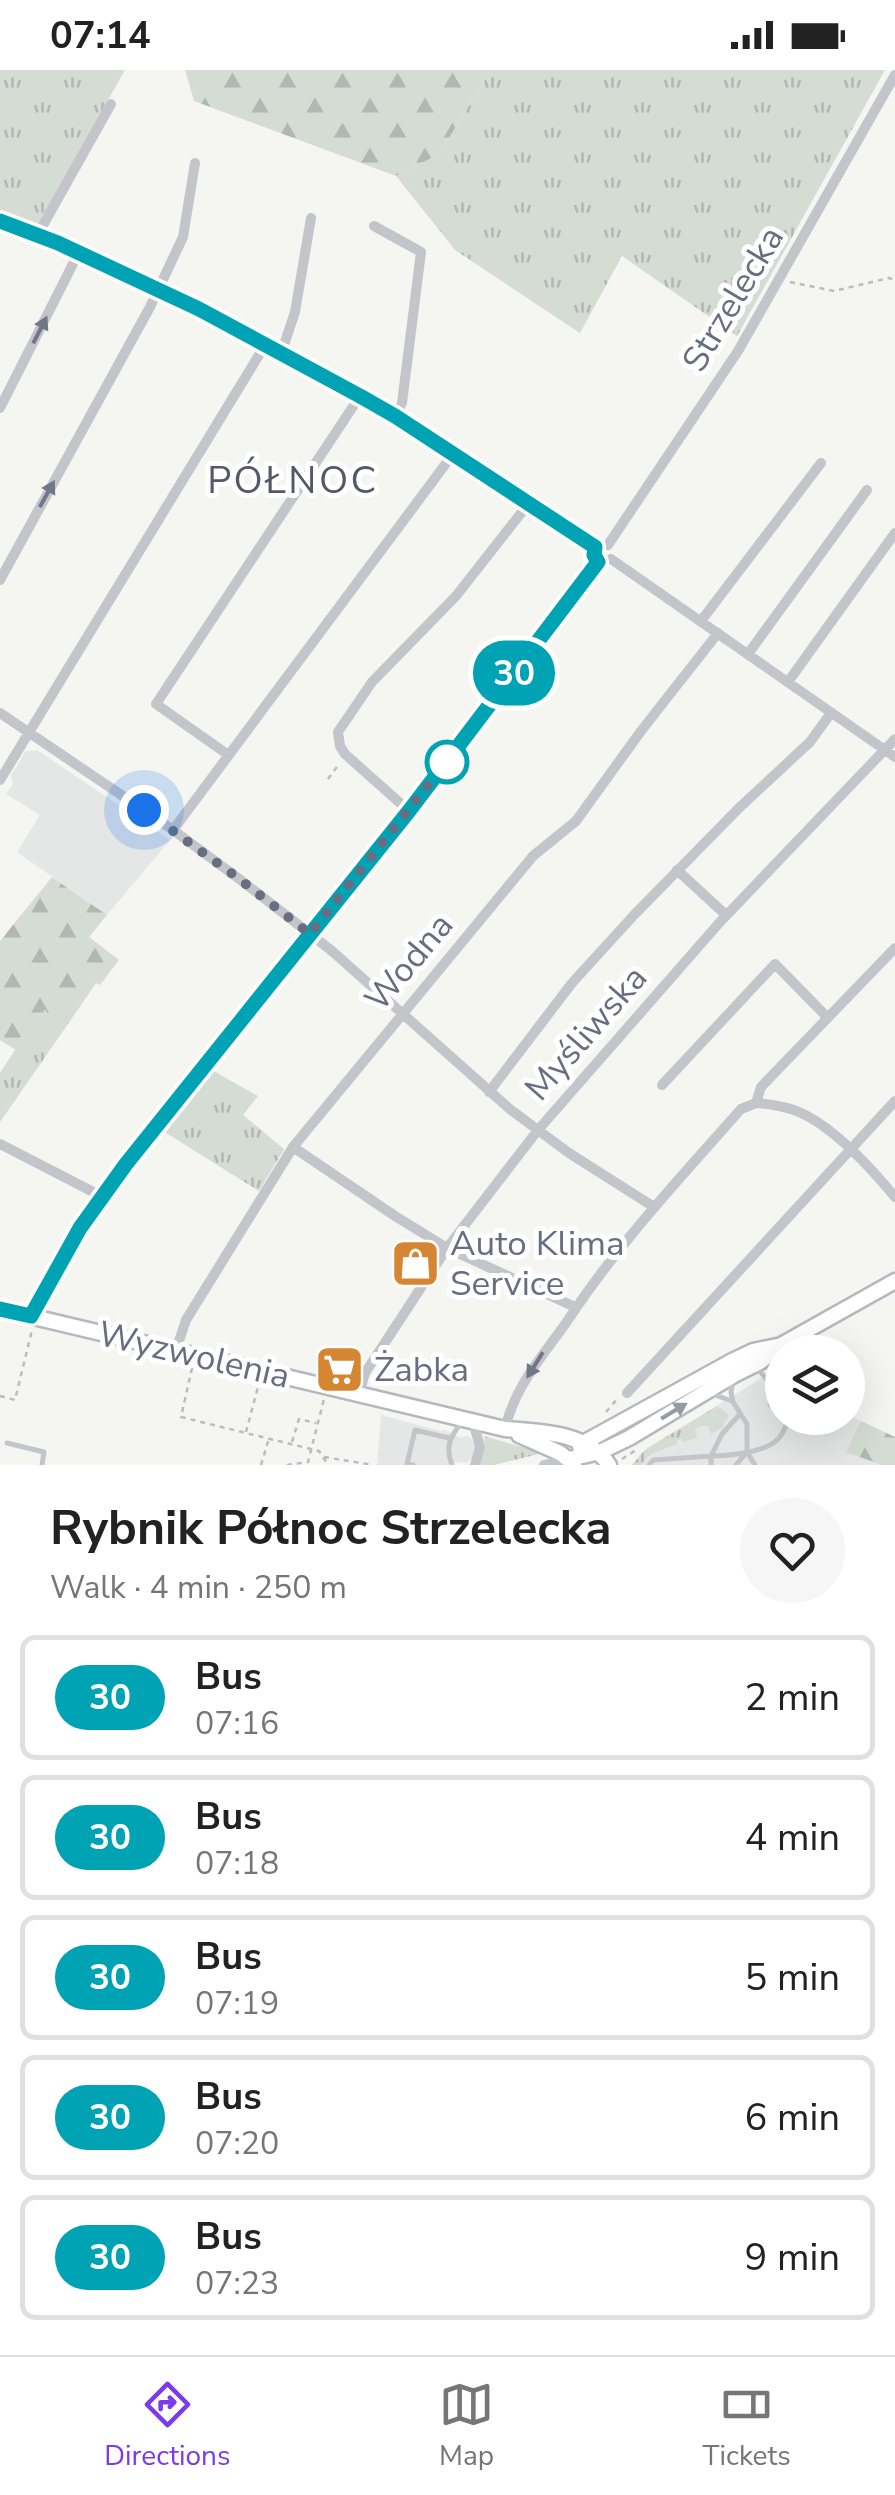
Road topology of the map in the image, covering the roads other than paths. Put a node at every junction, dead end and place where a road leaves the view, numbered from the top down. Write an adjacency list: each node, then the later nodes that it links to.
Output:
1 (895, 75): 20 (street, Strzelecka)
2 (111, 104): 7 (street)
3 (195, 163): 9 (street)
4 (311, 218): 11 (street)
5 (0, 221): 7 (street)
6 (374, 226): 14 (street)
7 (38, 234): 8 (street)
8 (79, 252): 9 (street); 13 (street, one-way to 8)
9 (158, 289): 10 (street); 24 (street, one-way to 9)
10 (265, 344): 11 (street); 31 (street)
11 (282, 354): 12 (street)
12 (360, 396): 14 (street); 34 (street)
13 (0, 408)
14 (395, 416): 15 (street)
15 (453, 454): 18 (street); 34 (street)
16 (821, 463): 25 (street)
17 (867, 490): 27 (street)
18 (529, 504): 21 (street); 37 (street)
19 (895, 533): 28 (street)
20 (608, 545): 21 (street); 22 (street)
21 (595, 547): 23 (street)
22 (611, 559): 23 (street); 25 (street)
23 (598, 562): 37 (street)
24 (0, 580)
25 (701, 622): 26 (street)
26 (718, 633): 27 (street); 43 (street, Wodna)
27 (748, 654): 28 (street)
28 (788, 682): 30 (street)
29 (0, 713): 31 (street)
30 (831, 713): 33 (street); 39 (street)
31 (29, 733): 36 (street); 38 (street)
32 (895, 739): 33 (street, Myśliwska)
33 (884, 750): 35 (street); 40 (street, Myśliwska)
34 (227, 754): 38 (street)
35 (895, 757)
36 (0, 780)
37 (409, 811): 41 (street)
38 (172, 830): 41 (street)
39 (678, 870): 40 (street); 46 (street)
40 (726, 915): 49 (street, Myśliwska)
41 (310, 934): 43 (street); 53 (street)
42 (895, 948): 44 (street)
43 (402, 1013): 46 (street); 51 (street, Wodna)
44 (828, 1017): 45 (street); 48 (street)
45 (662, 1085)
46 (490, 1092): 49 (street)
47 (895, 1101): 52 (street)
48 (756, 1103): 52 (street); 55 (street)
49 (538, 1130): 55 (street); 56 (street, Myśliwska)
50 (0, 1144): 53 (street)
51 (293, 1147): 56 (street); 63 (street, Wodna)
52 (850, 1149): 54 (street); 70 (street)
53 (101, 1196): 60 (street)
54 (895, 1196)
55 (654, 1208): 58 (street)
56 (448, 1248): 58 (street); 69 (street, Myśliwska)
57 (895, 1282): 61 (main road)
58 (575, 1308): 74 (street, one-way to 74)
59 (0, 1309): 60 (main road, Wyzwolenia)
60 (32, 1322): 63 (main road, Wyzwolenia)
61 (798, 1335)
62 (765, 1348): 77 (main road)
63 (176, 1350): 69 (main road, Wyzwolenia)
64 (765, 1357): 65 (main road)
65 (755, 1365): 66 (main road); 67 (lane)
66 (734, 1376): 68 (main road); 71 (lane)
67 (765, 1377)
68 (706, 1392): 71 (lane); 79 (main road, one-way to 68)
69 (359, 1393): 73 (main road, Wyzwolenia)
70 (627, 1393)
71 (733, 1402): 72 (lane)
72 (740, 1414): 80 (lane); 81 (lane)
73 (468, 1420): 74 (main road, Wyzwolenia); 76 (lane); 86 (street)
74 (506, 1429): 77 (main road, Wyzwolenia); 82 (main road, Wyzwolenia)
75 (779, 1435): 80 (lane)
76 (449, 1438): 84 (lane); 85 (lane)
77 (585, 1442): 79 (main road, Wyzwolenia); 82 (main road)
78 (7, 1443): 83 (lane)
79 (600, 1452): 82 (main road); 88 (main road)
80 (747, 1452): 81 (lane); 91 (lane); 92 (lane)
81 (711, 1456): 89 (lane); 90 (lane)
82 (572, 1462): 87 (street)
83 (42, 1465)
84 (412, 1465)
85 (452, 1465)
86 (474, 1465)
87 (544, 1465)
88 (609, 1465)
89 (649, 1465)
90 (711, 1465)
91 (736, 1465)
92 (755, 1465)

